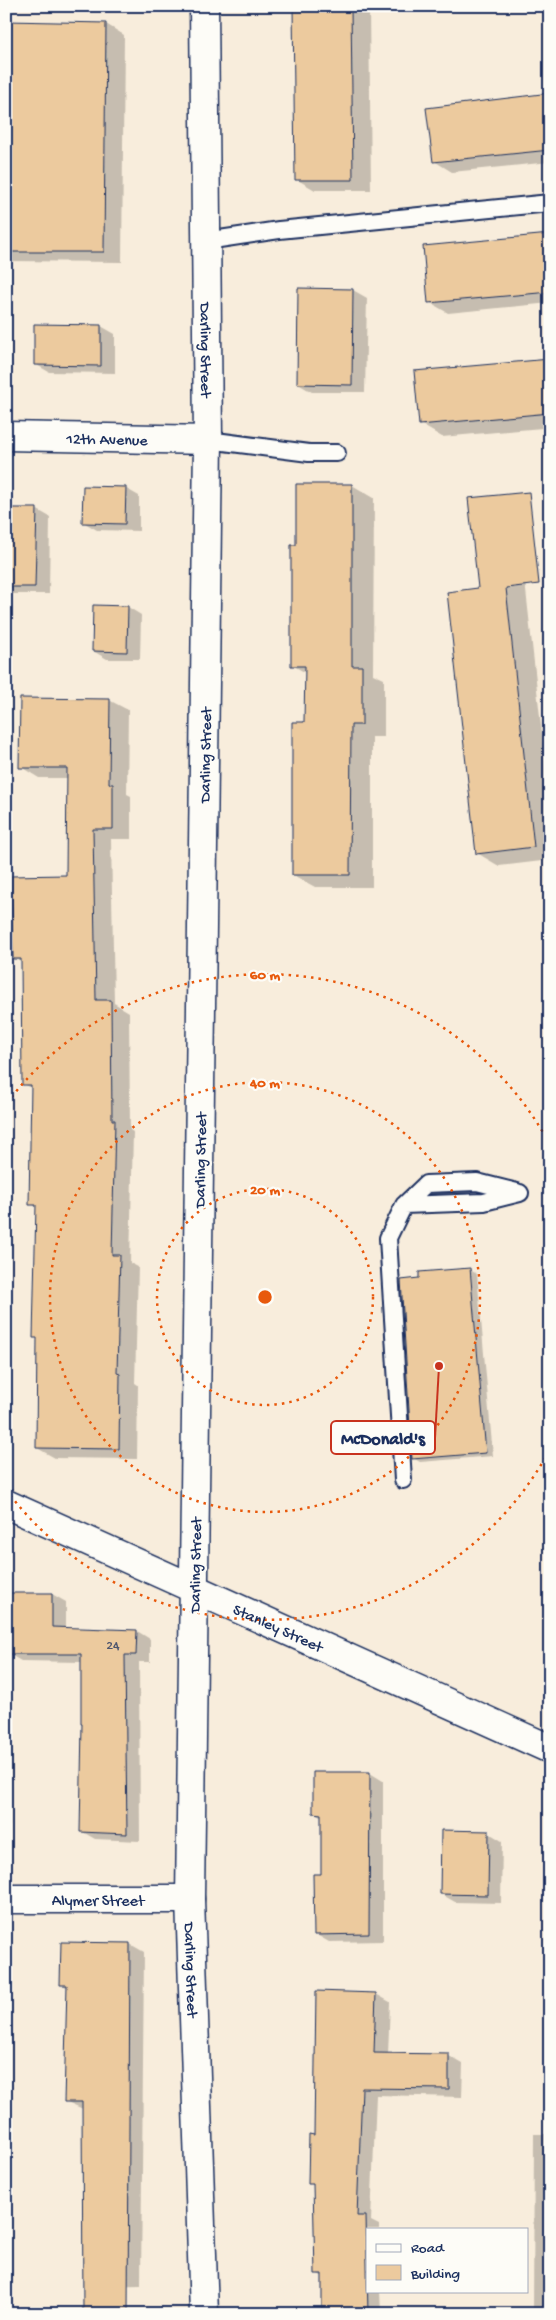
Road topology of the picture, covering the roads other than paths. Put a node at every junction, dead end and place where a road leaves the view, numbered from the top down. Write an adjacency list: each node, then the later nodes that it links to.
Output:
1 (204, 6): 3 (street, Darling Street)
2 (550, 203): 3 (lane)
3 (206, 241): 5 (street, Darling Street)
4 (6, 436): 5 (street, 12th Avenue)
5 (208, 440): 6 (lane); 10 (street, Darling Street)
6 (337, 453)
7 (520, 1193): 8 (lane)
8 (403, 1480)
9 (6, 1504): 10 (street, Stanley Street)
10 (194, 1588): 11 (street, Stanley Street); 13 (street, Darling Street)
11 (550, 1749)
12 (6, 1899): 13 (street, Alymer Street)
13 (190, 1899): 14 (street, Darling Street)
14 (204, 2314)

